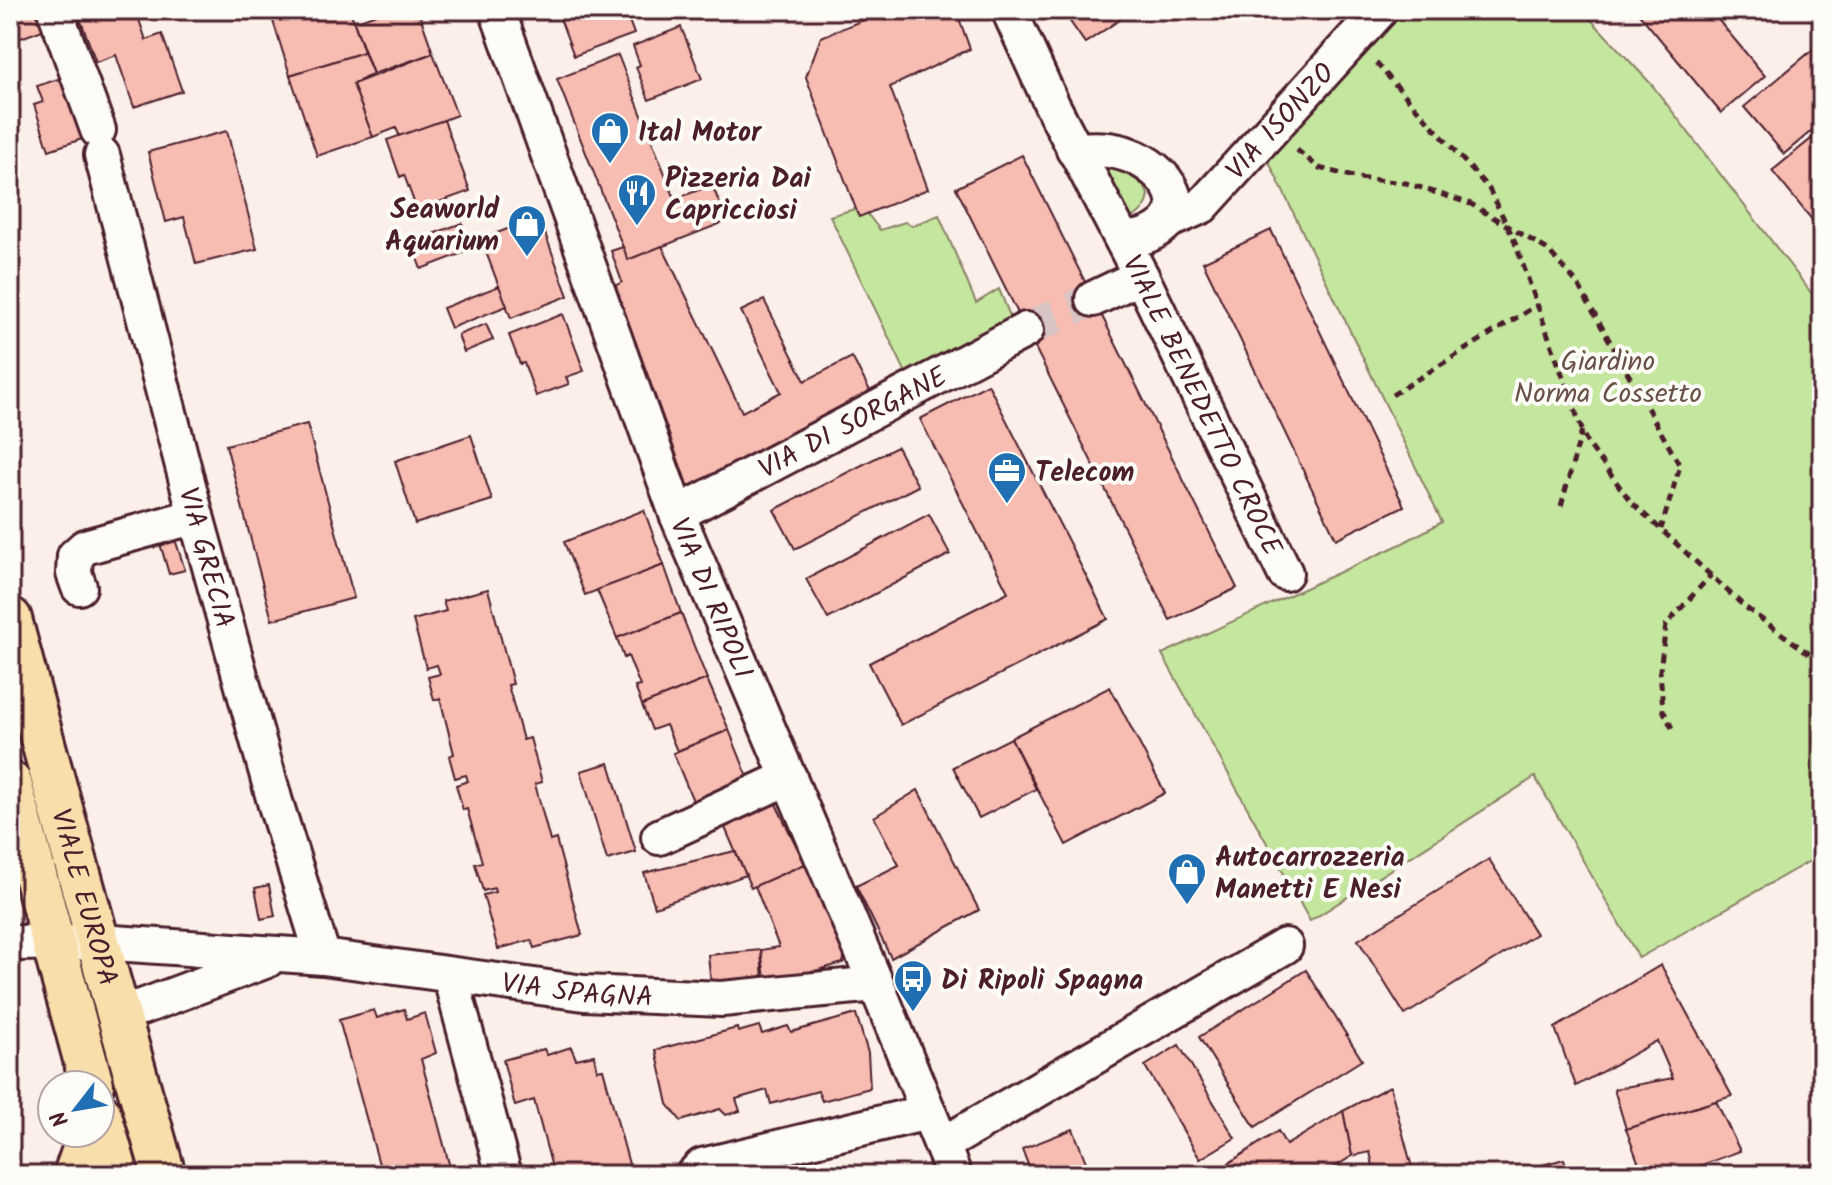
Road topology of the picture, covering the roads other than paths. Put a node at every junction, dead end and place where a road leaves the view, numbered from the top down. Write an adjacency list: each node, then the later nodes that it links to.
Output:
1 (55, 10): 12 (street, VIA GRECIA)
2 (497, 10): 11 (street, VIA DI RIPOLI)
3 (1009, 10): 5 (street, VIALE BENEDETTO CROCE)
4 (1380, 10): 6 (street, VIA ISONZO)
5 (1089, 149): 6 (street, VIALE BENEDETTO CROCE); 7 (street, VIALE BENEDETTO CROCE)
6 (1170, 220): 7 (street, VIALE BENEDETTO CROCE)
7 (1120, 235): 8 (street, VIALE BENEDETTO CROCE)
8 (1141, 276): 9 (street); 13 (street, VIALE BENEDETTO CROCE)
9 (1093, 299)
10 (1026, 330): 11 (street, VIA DI SORGANE)
11 (677, 514): 16 (street, VIA DI RIPOLI)
12 (196, 516): 14 (street); 25 (street, VIA GRECIA)
13 (1285, 573)
14 (79, 587)
15 (10, 619): 21 (main road, VIALE EUROPA)
16 (789, 777): 18 (street); 27 (street, VIA DI RIPOLI)
17 (10, 783): 19 (main road, VIALE EUROPA)
18 (659, 837)
19 (18, 842): 20 (main road, VIALE EUROPA)
20 (52, 942): 21 (street, VIA SPAGNA); 22 (street, VIA SPAGNA); 29 (main road, VIALE EUROPA)
21 (99, 942): 24 (street, VIA SPAGNA); 28 (main road, VIALE EUROPA)
22 (10, 943)
23 (1285, 946): 33 (street)
24 (278, 956): 25 (street, VIA SPAGNA); 28 (street, VIA SPAGNA)
25 (323, 957): 26 (street, VIA SPAGNA)
26 (450, 975): 27 (street, VIA SPAGNA); 37 (street)
27 (876, 984): 30 (street, VIA DI RIPOLI)
28 (121, 1025): 36 (main road, VIALE EUROPA)
29 (88, 1069)
30 (928, 1112): 33 (street, VIA DI RIPOLI); 38 (street)
31 (85, 1149): 34 (highway)
32 (110, 1149): 35 (main road)
33 (948, 1160)
34 (76, 1175)
35 (117, 1175)
36 (164, 1175)
37 (504, 1175)
38 (693, 1175)

